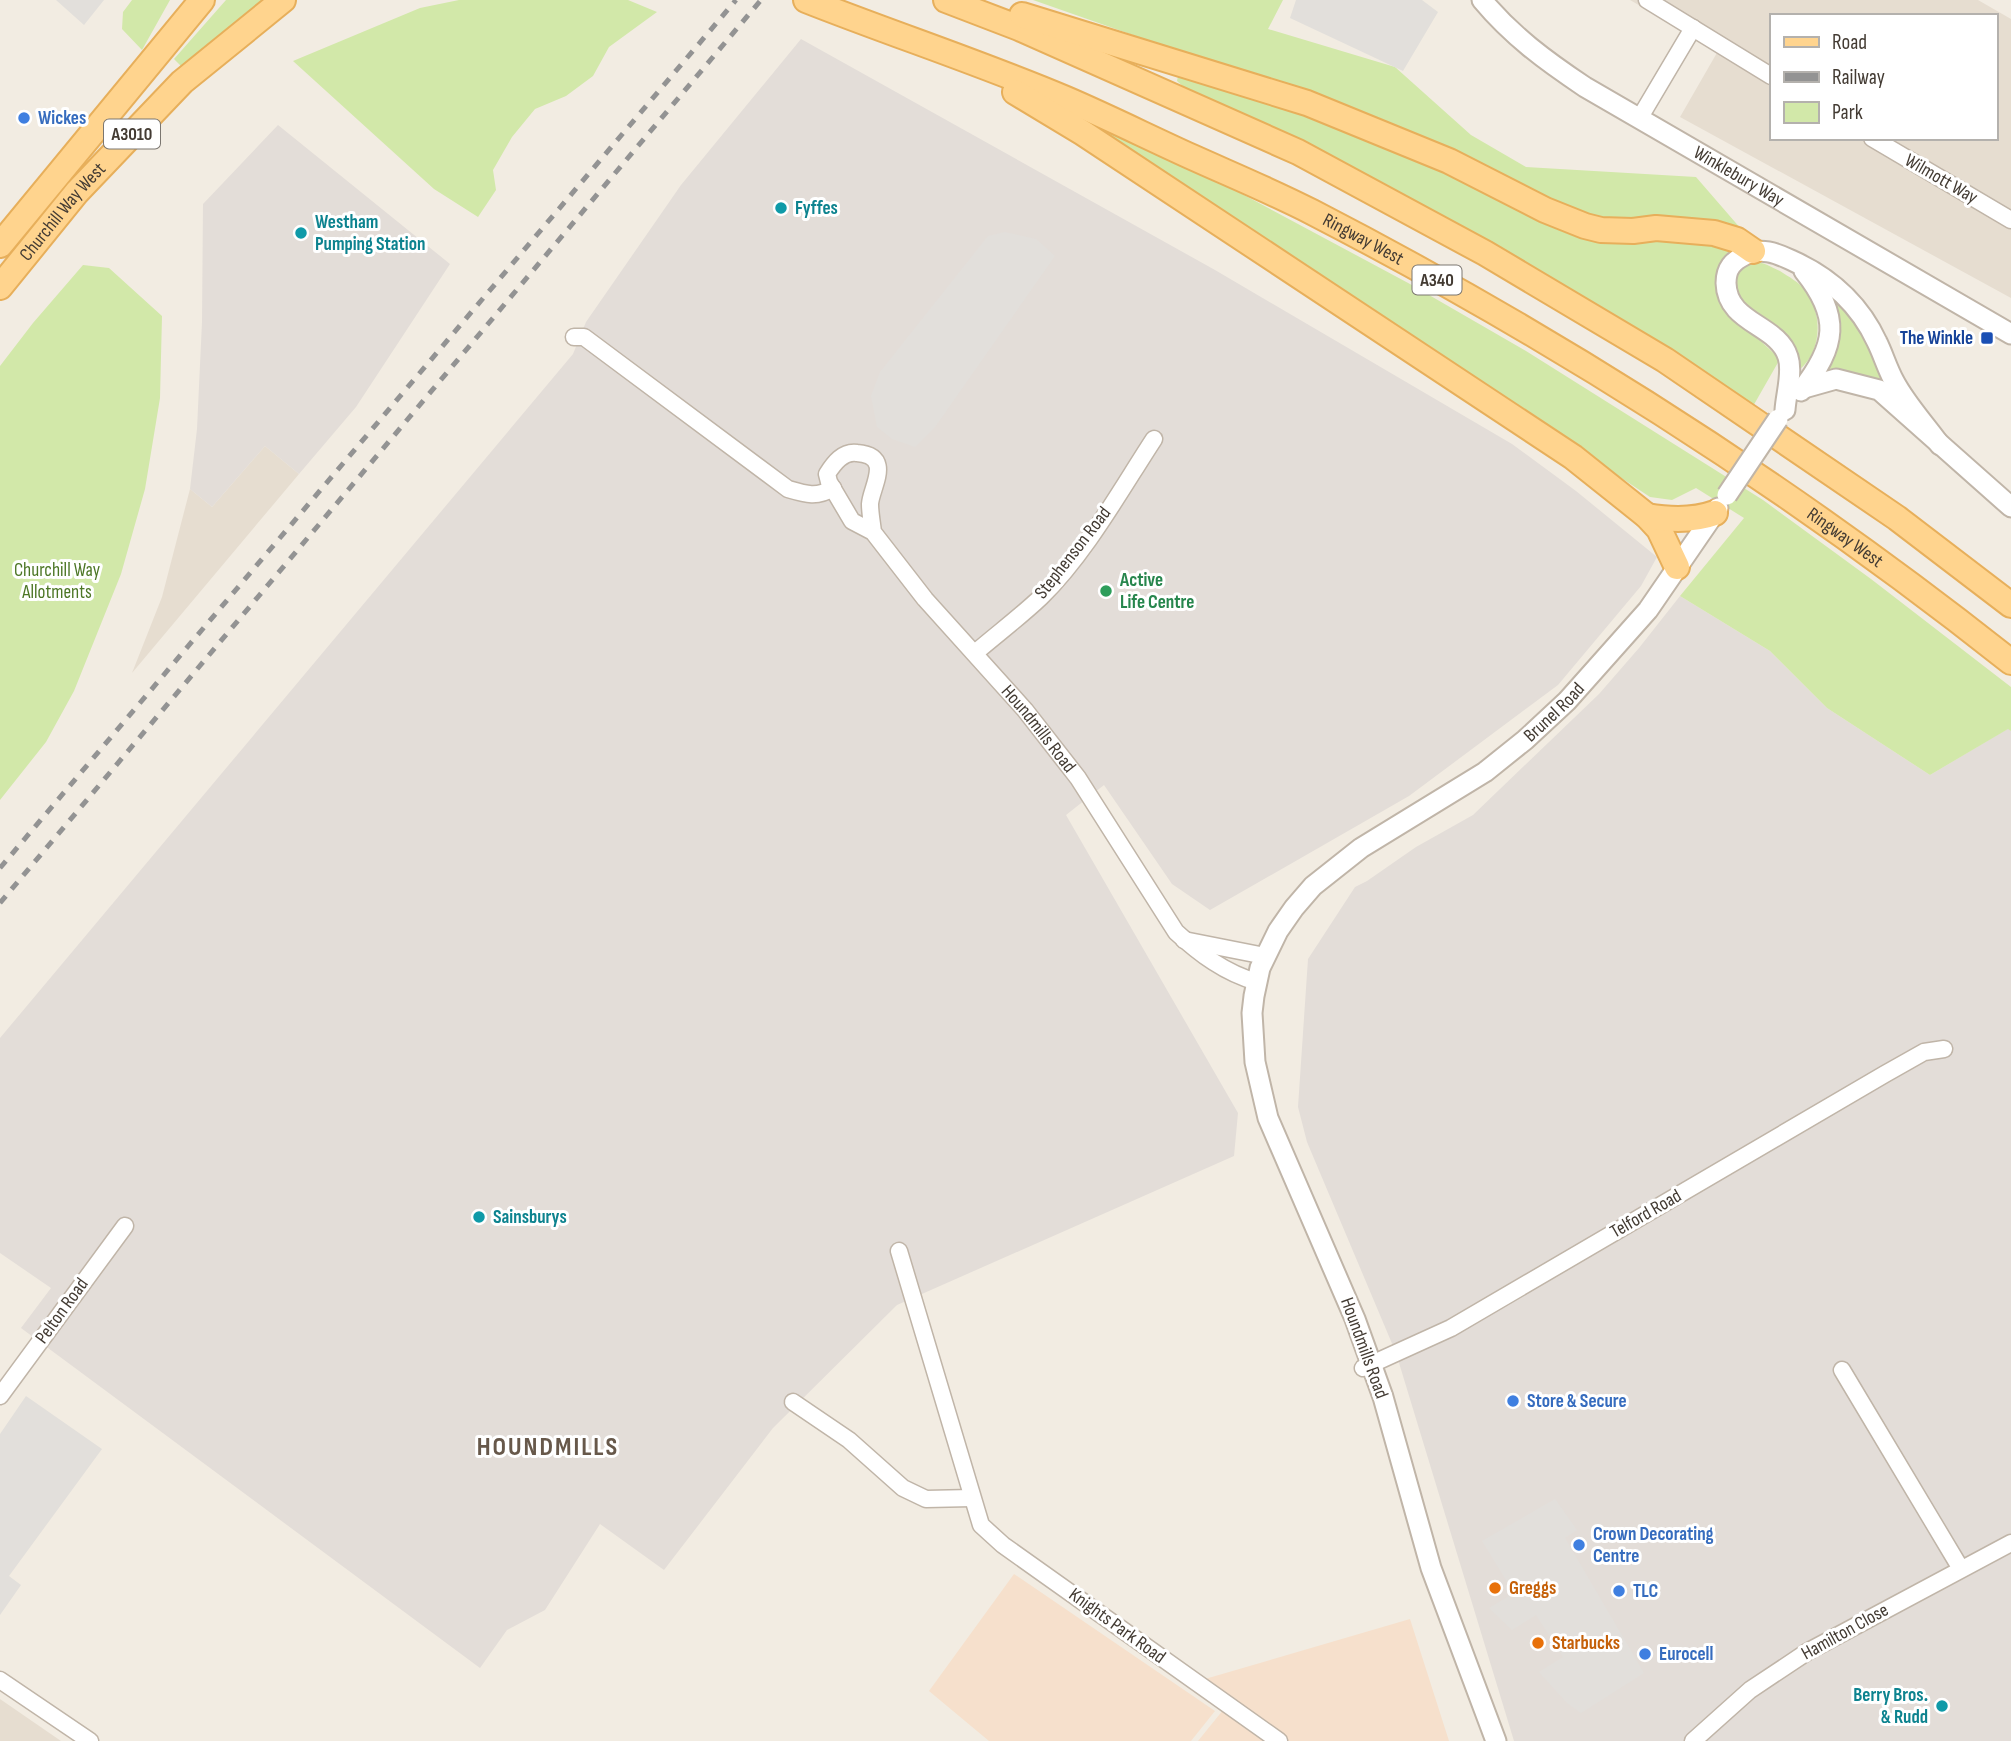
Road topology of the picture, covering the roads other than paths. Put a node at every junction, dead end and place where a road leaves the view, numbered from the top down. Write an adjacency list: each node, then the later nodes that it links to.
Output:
1 (202, 0): 13 (main road, Churchill Way West / A3010)
2 (283, 0): 19 (main road, Churchill Way West / A3010)
3 (806, 0): 9 (main road, Ringway West / A340)
4 (946, 0): 32 (main road, A340)
5 (971, 0): 17 (main road)
6 (1482, 0): 11 (street, Winklebury Way)
7 (1647, 0): 8 (street)
8 (1693, 28): 10 (street); 11 (street)
9 (960, 58): 29 (main road); 34 (main road, Ringway West / A340)
10 (1770, 75)
11 (1639, 119): 20 (street, Winklebury Way)
12 (1875, 140): 14 (street, Wilmott Way)
13 (23, 218): 15 (street); 16 (main road, Churchill Way West / A3010)
14 (2011, 219)
15 (0, 229)
16 (0, 245)
17 (1753, 251): 18 (street); 23 (street, Brunel Road)
18 (1796, 262): 22 (street, Brunel Road); 25 (street)
19 (0, 287)
20 (2011, 334)
21 (574, 337): 26 (street)
22 (1804, 388): 23 (street, Brunel Road); 25 (street)
23 (1781, 414): 27 (street, Brunel Road, bridge)
24 (1154, 439): 33 (street, Stephenson Road)
25 (1940, 445): 28 (street)
26 (833, 488): 30 (street, Houndmills Road); 30 (street)
27 (1721, 504): 29 (main road); 31 (street, Brunel Road)
28 (2011, 507)
29 (1647, 516): 31 (main road)
30 (873, 532): 33 (street, Houndmills Road)
31 (1677, 567): 36 (street, Brunel Road)
32 (2011, 605)
33 (975, 653): 35 (street, Houndmills Road)
34 (2011, 662)
35 (1184, 940): 36 (street); 37 (street, Houndmills Road)
36 (1265, 956): 37 (street, Houndmills Road)
37 (1257, 982): 41 (street, Houndmills Road)
38 (1944, 1049): 41 (street, Telford Road)
39 (125, 1226): 43 (street, Pelton Road)
40 (899, 1251): 45 (street, Knights Park Road)
41 (1367, 1366): 49 (street, Houndmills Road)
42 (1842, 1370): 47 (street)
43 (0, 1396)
44 (793, 1402): 45 (street)
45 (972, 1498): 52 (street, Knights Park Road)
46 (2011, 1543): 47 (street, Hamilton Close)
47 (1961, 1569): 50 (street, Hamilton Close)
48 (0, 1680): 51 (street)
49 (1486, 1717): 53 (street, Houndmills Road); 54 (street, Houndmills Road)
50 (1697, 1740)
51 (90, 1741)
52 (1279, 1741)
53 (1484, 1741)
54 (1496, 1741)

